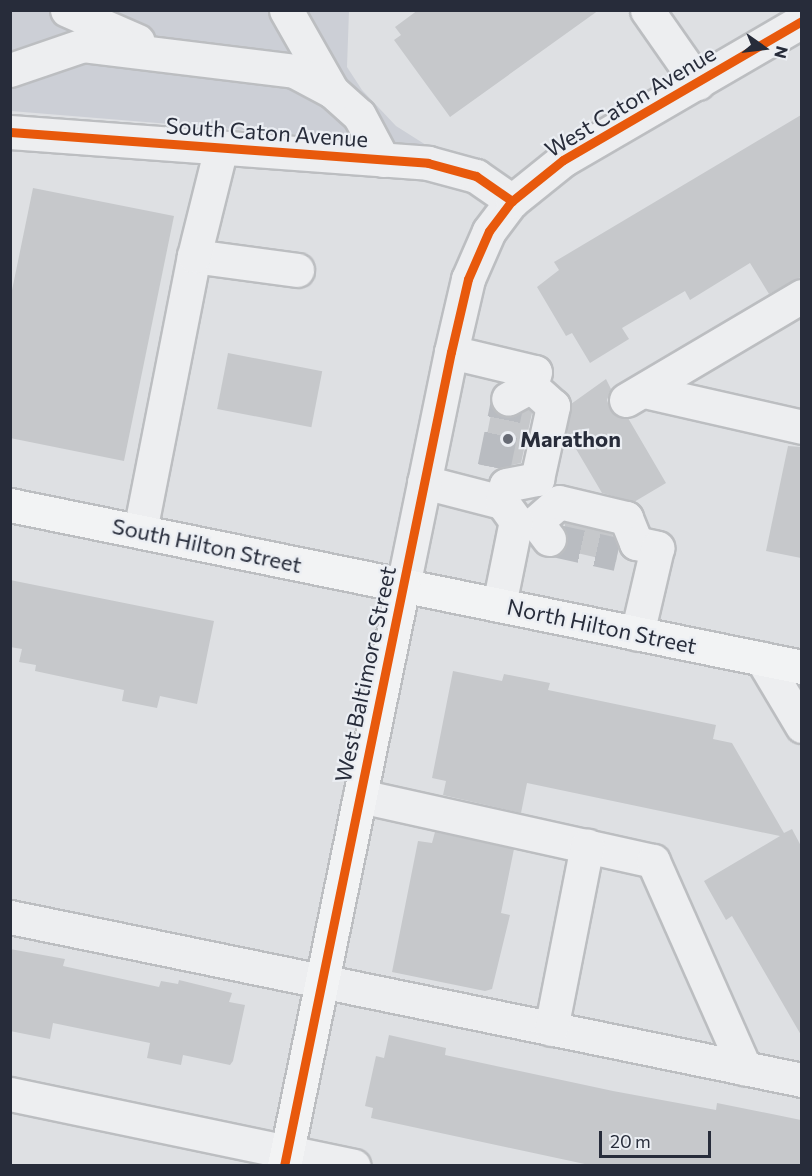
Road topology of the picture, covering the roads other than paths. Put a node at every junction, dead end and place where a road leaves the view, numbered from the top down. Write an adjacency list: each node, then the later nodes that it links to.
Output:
1 (67, 10): 5 (street)
2 (286, 10): 8 (street)
3 (647, 10): 7 (street)
4 (801, 21): 7 (street, West Caton Avenue)
5 (172, 56): 6 (street); 8 (street)
6 (10, 70)
7 (699, 83): 12 (street, West Caton Avenue)
8 (332, 91): 11 (street)
9 (10, 132): 10 (street, South Caton Avenue)
10 (221, 148): 11 (street, South Caton Avenue); 13 (street)
11 (383, 160): 12 (street, South Caton Avenue)
12 (512, 201): 16 (street, West Baltimore Street)
13 (194, 256): 14 (street); 21 (street)
14 (297, 270)
15 (801, 296): 17 (street)
16 (451, 352): 18 (street, West Baltimore Street); 19 (street)
17 (801, 427)
18 (424, 482): 19 (street); 22 (street, West Baltimore Street)
19 (525, 502): 23 (street); 24 (street)
20 (10, 505): 21 (main road, South Hilton Street)
21 (140, 531): 22 (main road, South Hilton Street)
22 (403, 586): 23 (main road, North Hilton Street); 28 (main road, West Baltimore Street)
23 (499, 605): 24 (main road, North Hilton Street)
24 (637, 634): 25 (main road, North Hilton Street)
25 (762, 659): 26 (main road, North Hilton Street); 27 (street)
26 (801, 667)
27 (801, 726)
28 (360, 796): 29 (street); 31 (main road, West Baltimore Street)
29 (587, 846): 32 (street); 33 (street)
30 (10, 917): 31 (street)
31 (322, 981): 32 (street); 36 (main road, West Baltimore Street)
32 (551, 1029): 33 (street)
33 (745, 1069): 34 (street)
34 (801, 1080)
35 (10, 1094): 36 (street)
36 (285, 1159): 37 (street)
37 (354, 1166)

